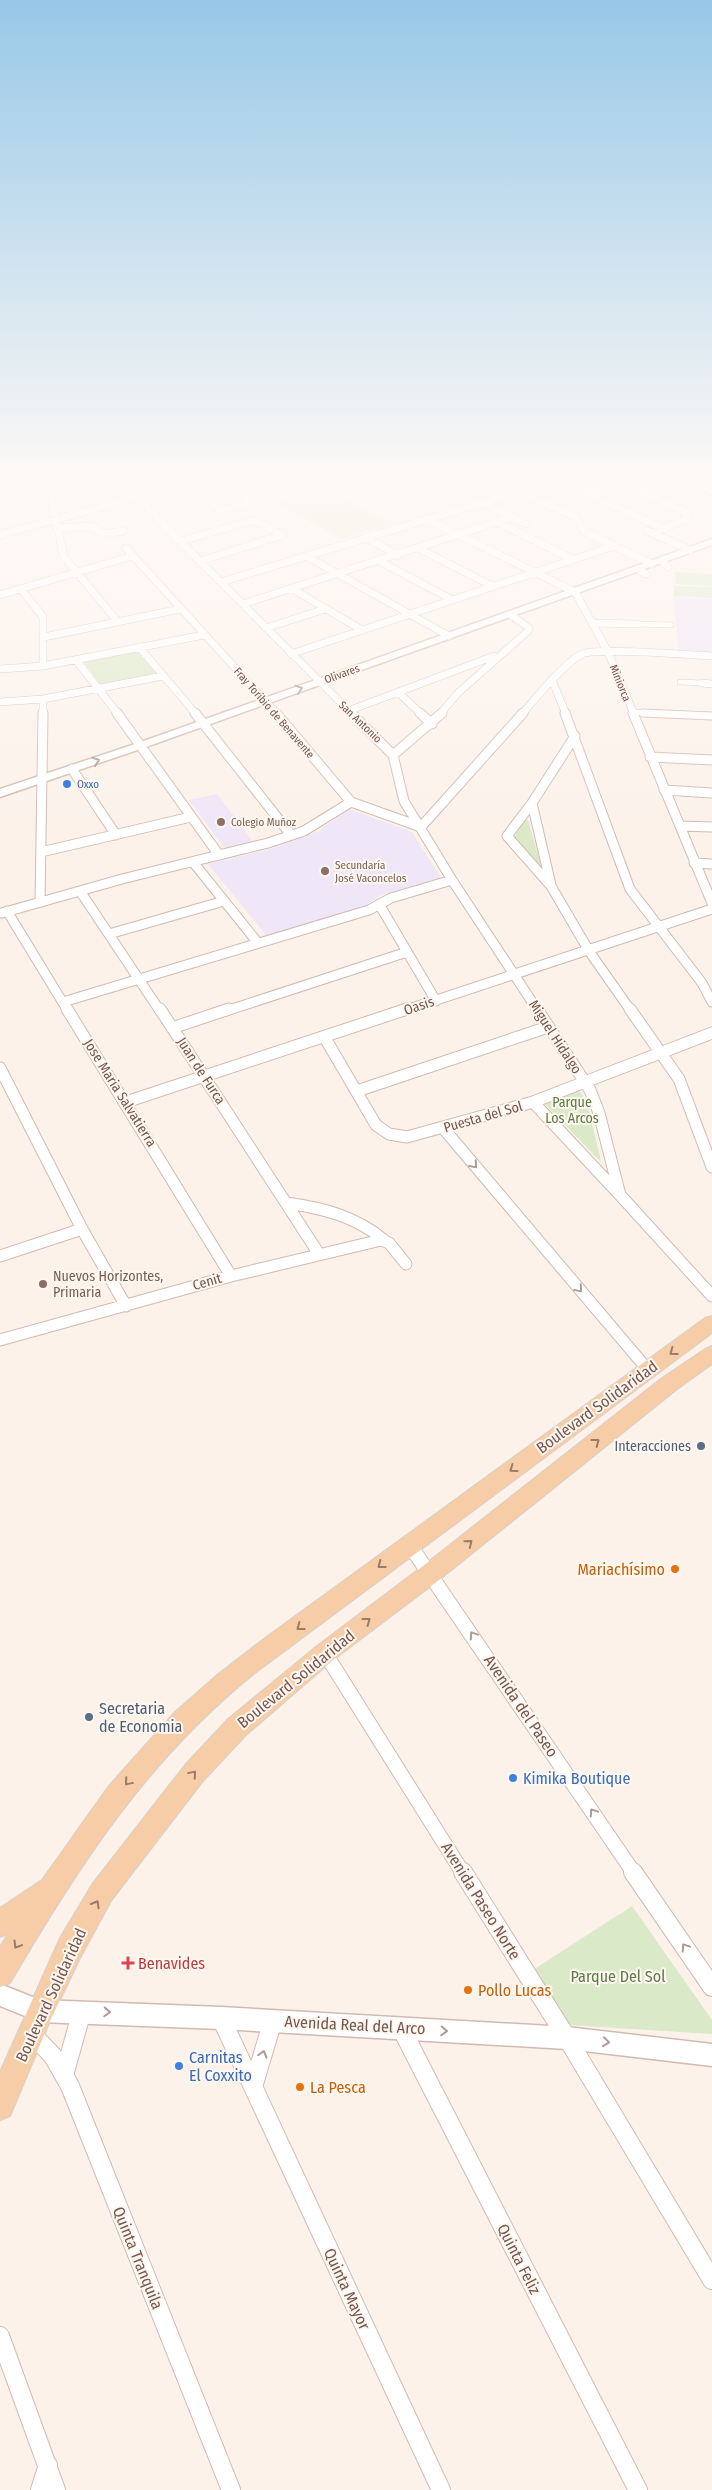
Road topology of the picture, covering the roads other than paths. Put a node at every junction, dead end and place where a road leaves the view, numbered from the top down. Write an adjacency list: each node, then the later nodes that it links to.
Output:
1 (28, 597): 26 (street)
2 (97, 597): 18 (street)
3 (169, 597): 15 (street, Fray Toribio de Benavente)
4 (236, 597): 13 (street, San Antonio)
5 (263, 597): 13 (street)
6 (307, 597): 14 (street)
7 (379, 597): 16 (street)
8 (448, 597): 12 (street)
9 (461, 597): 12 (street)
10 (561, 597): 17 (main road, Olivares)
11 (578, 597): 19 (street, Miniorca)
12 (453, 600): 16 (street)
13 (243, 604): 22 (street, San Antonio)
14 (325, 608): 22 (street); 23 (street)
15 (180, 610): 18 (street); 24 (street, Fray Toribio de Benavente)
16 (410, 614): 23 (street); 25 (street)
17 (511, 615): 25 (main road, Olivares); 30 (street)
18 (118, 622): 26 (street)
19 (594, 623): 20 (street); 28 (street, Miniorca)
20 (637, 624): 21 (street)
21 (670, 626)
22 (266, 628): 29 (street, San Antonio)
23 (362, 630): 29 (street)
24 (204, 635): 27 (street); 44 (street, Fray Toribio de Benavente)
25 (448, 636): 37 (main road, Olivares)
26 (44, 637): 33 (street)
27 (139, 648): 32 (street); 35 (street)
28 (608, 652): 31 (street); 36 (street); 47 (street, Miniorca)
29 (291, 654): 37 (street, San Antonio)
30 (498, 655): 42 (street); 50 (street)
31 (712, 656)
32 (76, 660): 33 (street); 41 (street)
33 (43, 666): 34 (street)
34 (0, 669)
35 (163, 676): 41 (street); 49 (street)
36 (552, 680): 51 (street); 65 (street)
37 (319, 682): 44 (main road, Olivares, one-way to 37); 46 (street, San Antonio)
38 (680, 682): 39 (street)
39 (702, 683): 40 (street)
40 (712, 684)
41 (97, 689): 43 (street); 52 (street)
42 (398, 692): 46 (street); 50 (street)
43 (42, 699): 45 (street); 57 (street)
44 (265, 700): 49 (main road, Olivares); 61 (street, Fray Toribio de Benavente)
45 (0, 702)
46 (348, 711): 53 (street, San Antonio)
47 (632, 712): 48 (street); 54 (street, Miniorca)
48 (712, 716)
49 (204, 723): 52 (main road, Olivares); 68 (street)
50 (432, 724): 53 (street)
51 (575, 736): 62 (street); 83 (street)
52 (142, 745): 56 (main road, Olivares, one-way to 52); 63 (street)
53 (393, 756): 65 (street, San Antonio)
54 (650, 757): 55 (street); 58 (street, Miniorca)
55 (712, 760)
56 (72, 769): 57 (main road, Olivares); 67 (street)
57 (43, 779): 60 (main road, Olivares); 69 (street)
58 (664, 790): 59 (street); 64 (street, Miniorca)
59 (712, 792)
60 (0, 793)
61 (351, 802): 65 (street); 68 (street)
62 (532, 803): 75 (street); 75 (street)
63 (192, 817): 67 (street); 70 (street)
64 (680, 826): 66 (street); 72 (street, Miniorca)
65 (421, 827): 74 (street, Miguel Hidalgo)
66 (712, 827)
67 (116, 835): 69 (street)
68 (291, 835): 70 (street)
69 (41, 852): 78 (street)
70 (219, 855): 71 (street)
71 (193, 862): 76 (street); 77 (street)
72 (694, 863): 73 (street); 79 (street, Miniorca)
73 (712, 864)
74 (452, 880): 80 (street); 88 (street, Miguel Hidalgo)
75 (551, 886): 86 (street)
76 (80, 891): 78 (street); 84 (street, Juan de Furca)
77 (224, 901): 84 (street); 85 (street)
78 (40, 902): 82 (street)
79 (712, 903)
80 (379, 904): 85 (street); 87 (street)
81 (712, 909): 83 (street, Oasis)
82 (4, 912): 92 (street, Jose Maria Salvatierra)
83 (659, 928): 86 (street, Oasis); 90 (street)
84 (109, 934): 89 (street, Juan de Furca)
85 (258, 943): 89 (street)
86 (589, 950): 88 (street, Oasis); 97 (street)
87 (407, 952): 91 (street); 94 (street)
88 (515, 975): 91 (street, Oasis); 93 (street, Miguel Hidalgo)
89 (140, 980): 92 (street); 94 (street, Juan de Furca)
90 (711, 996)
91 (436, 1001): 96 (street, Oasis)
92 (64, 1002): 102 (street, Jose Maria Salvatierra)
93 (548, 1027): 100 (street, Miguel Hidalgo); 101 (street)
94 (172, 1028): 99 (street, Juan de Furca)
95 (712, 1033): 97 (street, Puesta del Sol)
96 (325, 1038): 99 (street, Oasis); 101 (street, Puesta del Sol)
97 (662, 1052): 100 (street, Puesta del Sol); 105 (street)
98 (2, 1075): 108 (street)
99 (205, 1077): 102 (street, Oasis); 107 (street, Juan de Furca)
100 (584, 1081): 103 (street, Puesta del Sol); 106 (street, Miguel Hidalgo)
101 (357, 1090): 104 (street, Puesta del Sol)
102 (126, 1102): 113 (street, Jose Maria Salvatierra)
103 (533, 1102): 104 (street, Puesta del Sol); 106 (street)
104 (443, 1128): 119 (street, one-way to 119)
105 (712, 1167)
106 (620, 1195): 114 (street, Miguel Hidalgo)
107 (286, 1203): 109 (street); 110 (street, Juan de Furca)
108 (82, 1229): 111 (street); 115 (street)
109 (384, 1240): 110 (street, Cenit); 112 (street)
110 (319, 1254): 113 (street, Cenit)
111 (0, 1256)
112 (406, 1264)
113 (231, 1276): 115 (street, Cenit)
114 (712, 1296)
115 (126, 1306): 117 (street, Cenit)
116 (712, 1323): 119 (main road, Boulevard Solidaridad, one-way to 119)
117 (0, 1340)
118 (712, 1354): 121 (main road, Boulevard Solidaridad, one-way to 118)
119 (648, 1370): 120 (main road, Boulevard Solidaridad, one-way to 120)
120 (410, 1544): 121 (street, Avenida del Paseo); 123 (main road, Boulevard Solidaridad, one-way to 123)
121 (431, 1574): 122 (main road, Boulevard Solidaridad, one-way to 121); 126 (street, Avenida del Paseo, one-way to 121)
122 (325, 1653): 128 (main road, Boulevard Solidaridad, one-way to 122); 134 (street, Avenida Paseo Norte)
123 (51, 1886): 124 (main road); 125 (main road, Boulevard Solidaridad, one-way to 125)
124 (0, 1924)
125 (0, 1973)
126 (712, 1987)
127 (0, 1995): 128 (street, Avenida Real del Arco)
128 (40, 2011): 129 (street, Avenida Real del Arco); 133 (main road, Boulevard Solidaridad)
129 (82, 2011): 130 (street, Avenida Real del Arco, one-way to 130); 136 (street)
130 (221, 2018): 131 (street, Avenida Real del Arco); 137 (street, Quinta Mayor)
131 (273, 2020): 132 (street, Avenida Real del Arco); 137 (street, one-way to 131)
132 (401, 2028): 134 (street, Avenida Real del Arco, one-way to 134); 146 (street, Quinta Feliz)
133 (32, 2034): 136 (street, Quinta Tranquila); 138 (main road, Boulevard Solidaridad)
134 (567, 2038): 135 (street, Avenida Real del Arco, one-way to 135); 139 (street, Avenida Paseo Norte)
135 (712, 2055)
136 (64, 2075): 144 (street, Quinta Tranquila)
137 (254, 2087): 145 (street, Quinta Mayor)
138 (0, 2106)
139 (712, 2280)
140 (0, 2336): 141 (street)
141 (48, 2465): 142 (street); 143 (street)
142 (40, 2490)
143 (56, 2490)
144 (230, 2490)
145 (441, 2490)
146 (638, 2490)

